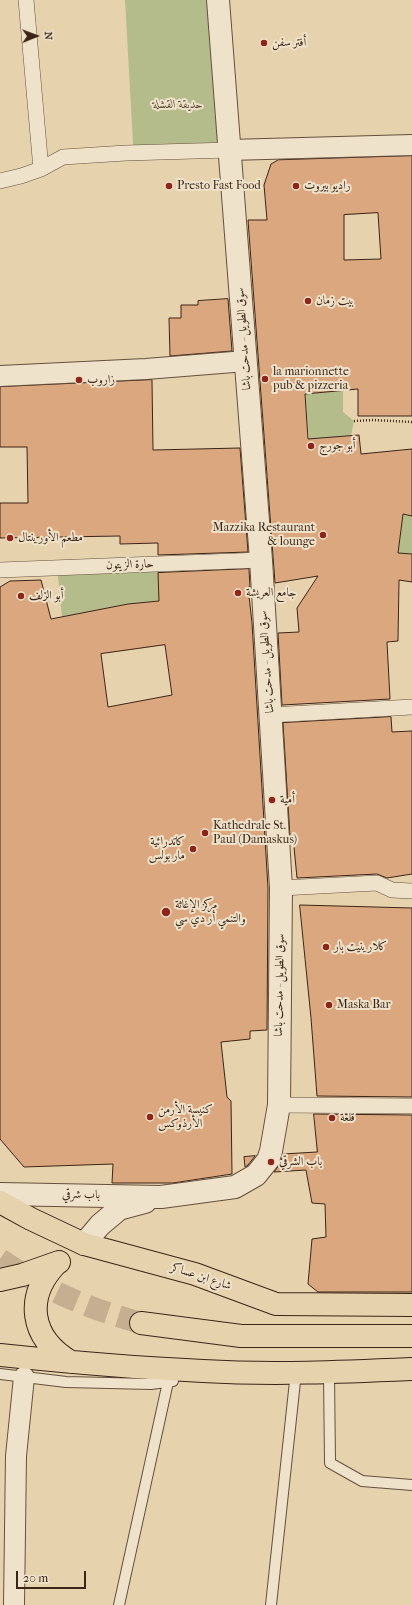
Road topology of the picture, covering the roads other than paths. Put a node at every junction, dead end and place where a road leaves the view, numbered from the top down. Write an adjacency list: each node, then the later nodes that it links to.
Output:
1 (26, 0): 5 (street)
2 (218, 0): 4 (street, سوق الطويل - مدحت باشا)
3 (412, 145): 4 (street)
4 (230, 150): 5 (street); 7 (street, سوق الطويل - مدحت باشا)
5 (41, 169): 6 (street)
6 (0, 181)
7 (246, 361): 8 (street); 9 (street, سوق الطويل - مدحت باشا)
8 (0, 376)
9 (261, 560): 10 (street, حارة الزيتون); 12 (street, سوق الطويل - مدحت باشا)
10 (0, 570)
11 (412, 707): 12 (street)
12 (271, 715): 13 (street, سوق الطويل - مدحت باشا)
13 (281, 888): 14 (street); 15 (street, سوق الطويل - مدحت باشا)
14 (412, 891)
15 (279, 1105): 16 (street); 17 (street, سوق الطويل - مدحت باشا)
16 (412, 1106)
17 (235, 1187): 19 (street, باب شرقي)
18 (0, 1194): 19 (street, باب شرقي)
19 (161, 1197): 21 (street, باب شرقي)
20 (0, 1202): 21 (main road, شارع ابن عساكر)
21 (84, 1244): 22 (main road); 24 (main road, شارع ابن عساكر)
22 (57, 1263): 23 (main road); 28 (main road)
23 (0, 1280)
24 (412, 1305)
25 (141, 1323): 26 (main road)
26 (412, 1336)
27 (0, 1355): 28 (main road)
28 (71, 1362): 30 (main road)
29 (412, 1369): 32 (main road)
30 (204, 1371): 31 (main road); 35 (lane)
31 (296, 1372): 32 (main road); 39 (lane)
32 (330, 1373): 36 (lane)
33 (0, 1374): 34 (lane)
34 (24, 1377): 35 (lane); 37 (street)
35 (168, 1382): 38 (lane)
36 (412, 1485)
37 (14, 1605)
38 (119, 1605)
39 (271, 1605)

